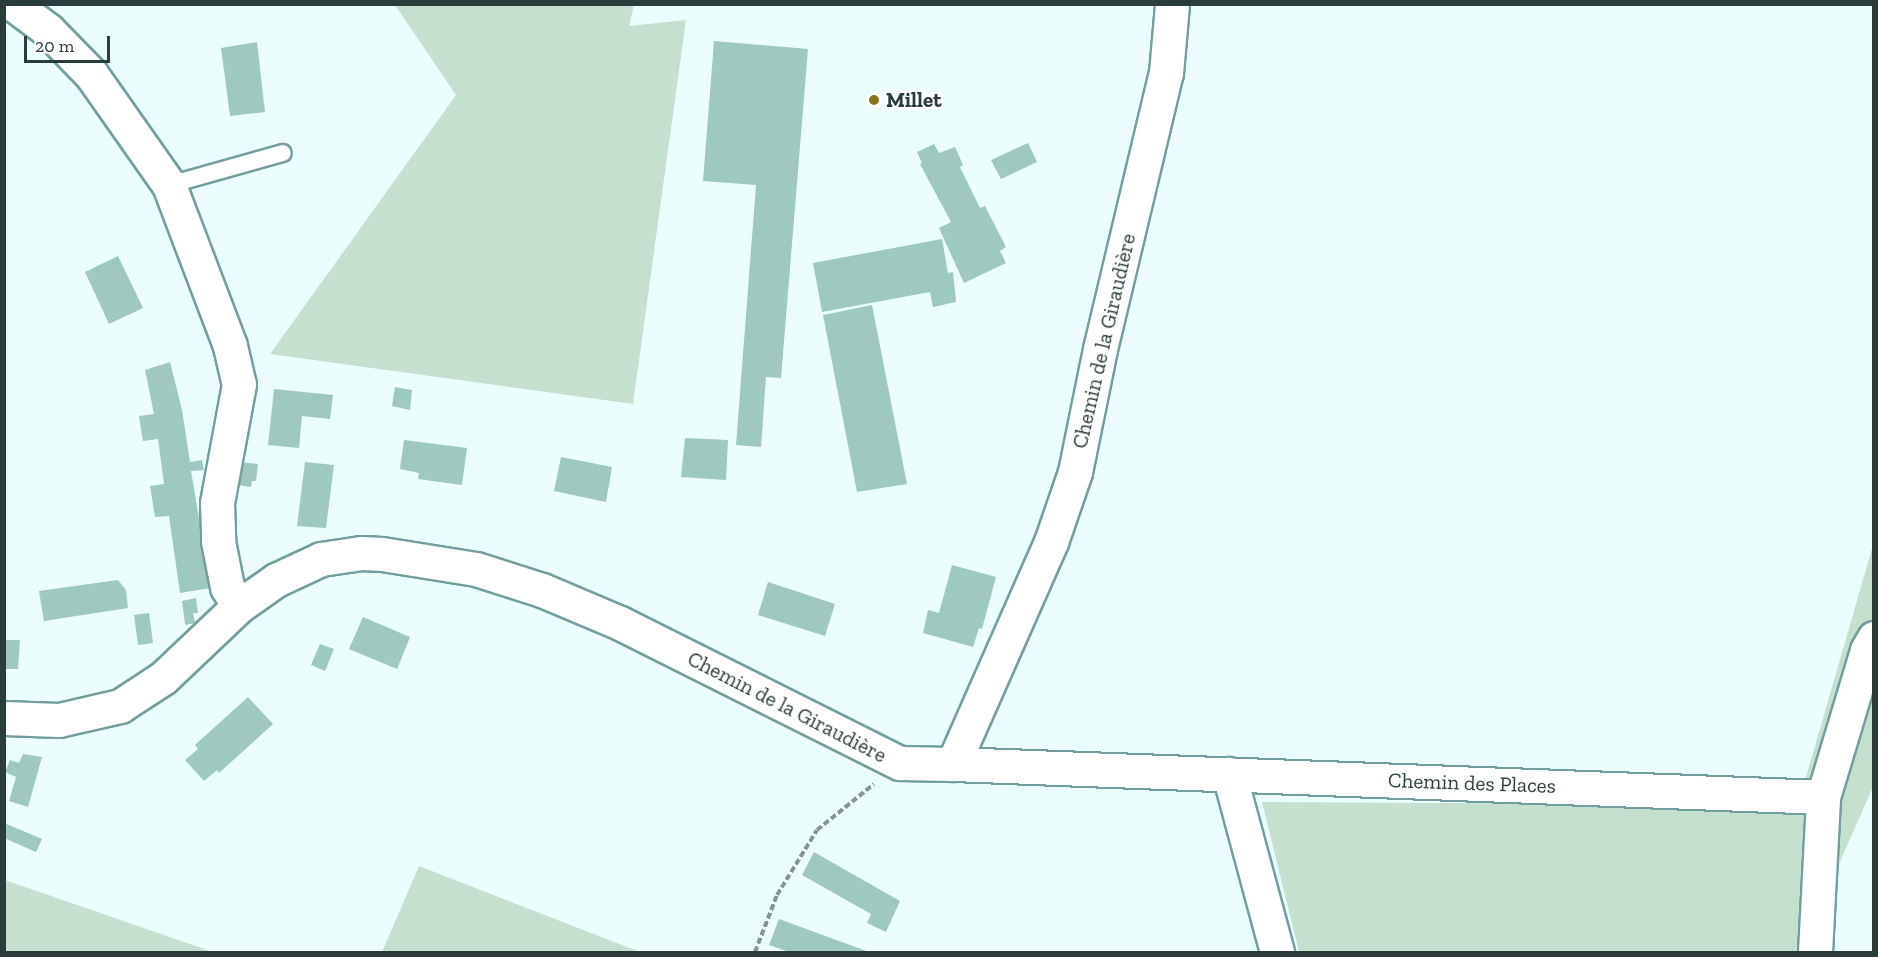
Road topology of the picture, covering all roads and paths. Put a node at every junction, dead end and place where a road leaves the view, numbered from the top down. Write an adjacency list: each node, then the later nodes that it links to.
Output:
1 (13, 4): 4 (street)
2 (1172, 4): 9 (street, Chemin de la Giraudière)
3 (283, 153): 4 (lane)
4 (169, 185): 5 (street)
5 (239, 606): 7 (street, Chemin de la Giraudière); 8 (street, Chemin de la Giraudière)
6 (1874, 638): 11 (street)
7 (4, 718)
8 (900, 763): 9 (street, Chemin de la Giraudière); 12 (path)
9 (953, 764): 10 (street, Chemin des Places)
10 (1229, 774): 11 (street, Chemin des Places); 13 (street)
11 (1823, 797): 14 (street)
12 (755, 952)
13 (1277, 952)
14 (1815, 952)

